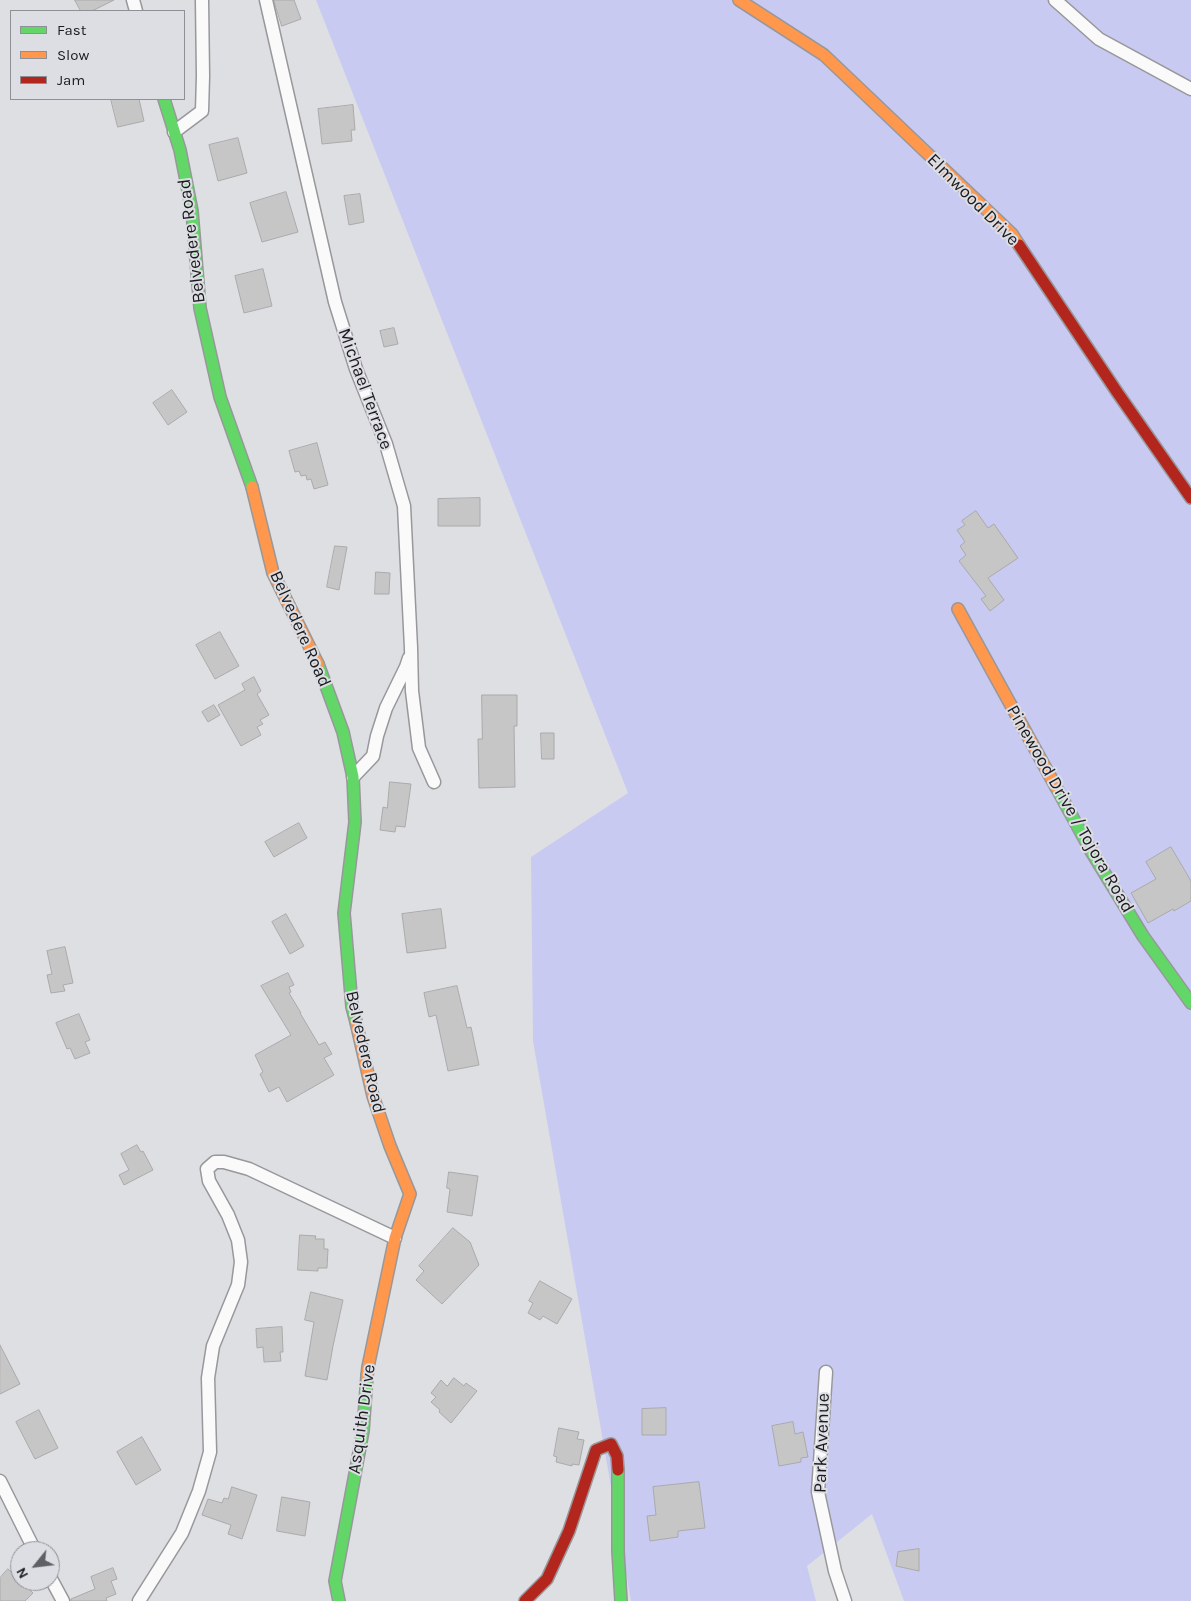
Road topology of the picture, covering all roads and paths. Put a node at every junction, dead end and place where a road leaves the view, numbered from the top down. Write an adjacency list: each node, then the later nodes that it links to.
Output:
1 (202, 0): 7 (street)
2 (266, 0): 10 (street, Michael Terrace)
3 (739, 0): 8 (street, Elmwood Drive)
4 (1054, 0): 5 (street)
5 (1191, 89)
6 (164, 100): 7 (street, Belvedere Road)
7 (174, 132): 11 (street, Belvedere Road)
8 (1191, 498)
9 (958, 609): 13 (street, Pinewood Drive / Tojora Road)
10 (411, 648): 11 (street); 12 (street, Michael Terrace)
11 (353, 777): 14 (street, Belvedere Road)
12 (434, 782)
13 (1191, 1003)
14 (395, 1238): 18 (street); 19 (street, Asquith Drive)
15 (826, 1372): 22 (street, Park Avenue)
16 (0, 1481): 17 (street)
17 (31, 1541)
18 (139, 1601)
19 (339, 1601)
20 (525, 1601): 21 (street)
21 (621, 1601)
22 (845, 1601)

